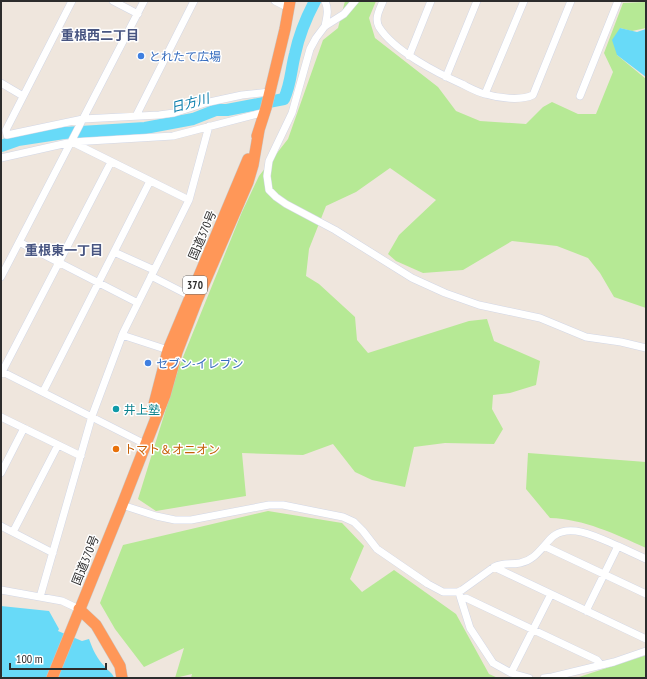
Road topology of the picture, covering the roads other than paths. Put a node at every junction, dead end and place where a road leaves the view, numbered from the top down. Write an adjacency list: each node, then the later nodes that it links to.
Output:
1 (72, 1): 22 (street)
2 (112, 1): 15 (street)
3 (144, 1): 15 (street)
4 (194, 1): 25 (street)
5 (275, 1): 14 (street)
6 (355, 1): 16 (street)
7 (383, 1): 17 (street)
8 (431, 1): 17 (street)
9 (477, 1): 18 (street)
10 (524, 1): 21 (street)
11 (571, 1): 21 (street)
12 (618, 1): 23 (street)
13 (326, 4): 16 (street)
14 (290, 5): 20 (highway, 国道370号 / 370)
15 (138, 14): 26 (street)
16 (325, 26): 44 (street)
17 (409, 56): 18 (street)
18 (446, 77): 21 (street)
19 (1, 83): 22 (street)
20 (270, 92): 24 (highway, 国道370号 / 370); 25 (street)
21 (485, 94)
22 (23, 96): 29 (street)
23 (580, 96)
24 (266, 110): 27 (street); 28 (highway, 国道370号 / 370)
25 (136, 116): 26 (street)
26 (83, 120): 29 (street); 30 (street)
27 (209, 126): 30 (street); 34 (street)
28 (259, 130): 41 (highway, 国道370号 / 370); 51 (highway, 国道370号 / 370)
29 (4, 135)
30 (73, 140): 31 (street); 32 (street); 35 (street)
31 (1, 158)
32 (111, 162): 33 (street); 37 (street)
33 (150, 181): 34 (street); 36 (street)
34 (189, 200): 38 (street)
35 (19, 242): 37 (street); 39 (street)
36 (114, 252): 38 (street); 40 (street)
37 (59, 262): 40 (street); 46 (street)
38 (153, 273): 41 (street); 42 (street)
39 (1, 277)
40 (98, 282): 42 (street); 47 (street)
41 (190, 296): 45 (highway, 国道370号 / 370)
42 (138, 303): 43 (street)
43 (122, 335): 45 (street); 48 (street)
44 (646, 348)
45 (168, 350): 51 (highway, 国道370号 / 370)
46 (2, 372): 47 (street)
47 (43, 392): 48 (street)
48 (92, 416): 51 (street); 53 (street)
49 (1, 417): 50 (street)
50 (24, 428): 52 (street); 54 (street)
51 (145, 444): 55 (highway, 国道370号 / 370)
52 (58, 445): 53 (street); 57 (street)
53 (81, 456): 60 (street)
54 (1, 473)
55 (122, 505): 67 (street); 69 (highway, 国道370号 / 370)
56 (1, 526): 57 (street)
57 (13, 532): 60 (street)
58 (544, 546): 59 (street); 62 (street); 63 (street)
59 (618, 546): 61 (street); 63 (street)
60 (53, 553): 68 (street)
61 (646, 560)
62 (494, 567): 65 (street); 67 (street)
63 (604, 574): 66 (street); 70 (street)
64 (1, 590): 68 (street)
65 (550, 594): 70 (street); 71 (street)
66 (646, 594)
67 (459, 595): 71 (street); 75 (street)
68 (40, 597): 69 (street)
69 (79, 609): 76 (highway, 370); 77 (highway)
70 (586, 611): 72 (street)
71 (532, 630): 74 (street); 75 (street)
72 (646, 640)
73 (646, 652): 74 (street)
74 (601, 665): 79 (street)
75 (511, 673): 78 (street)
76 (52, 678)
77 (122, 678)
78 (529, 678)
79 (544, 678)

